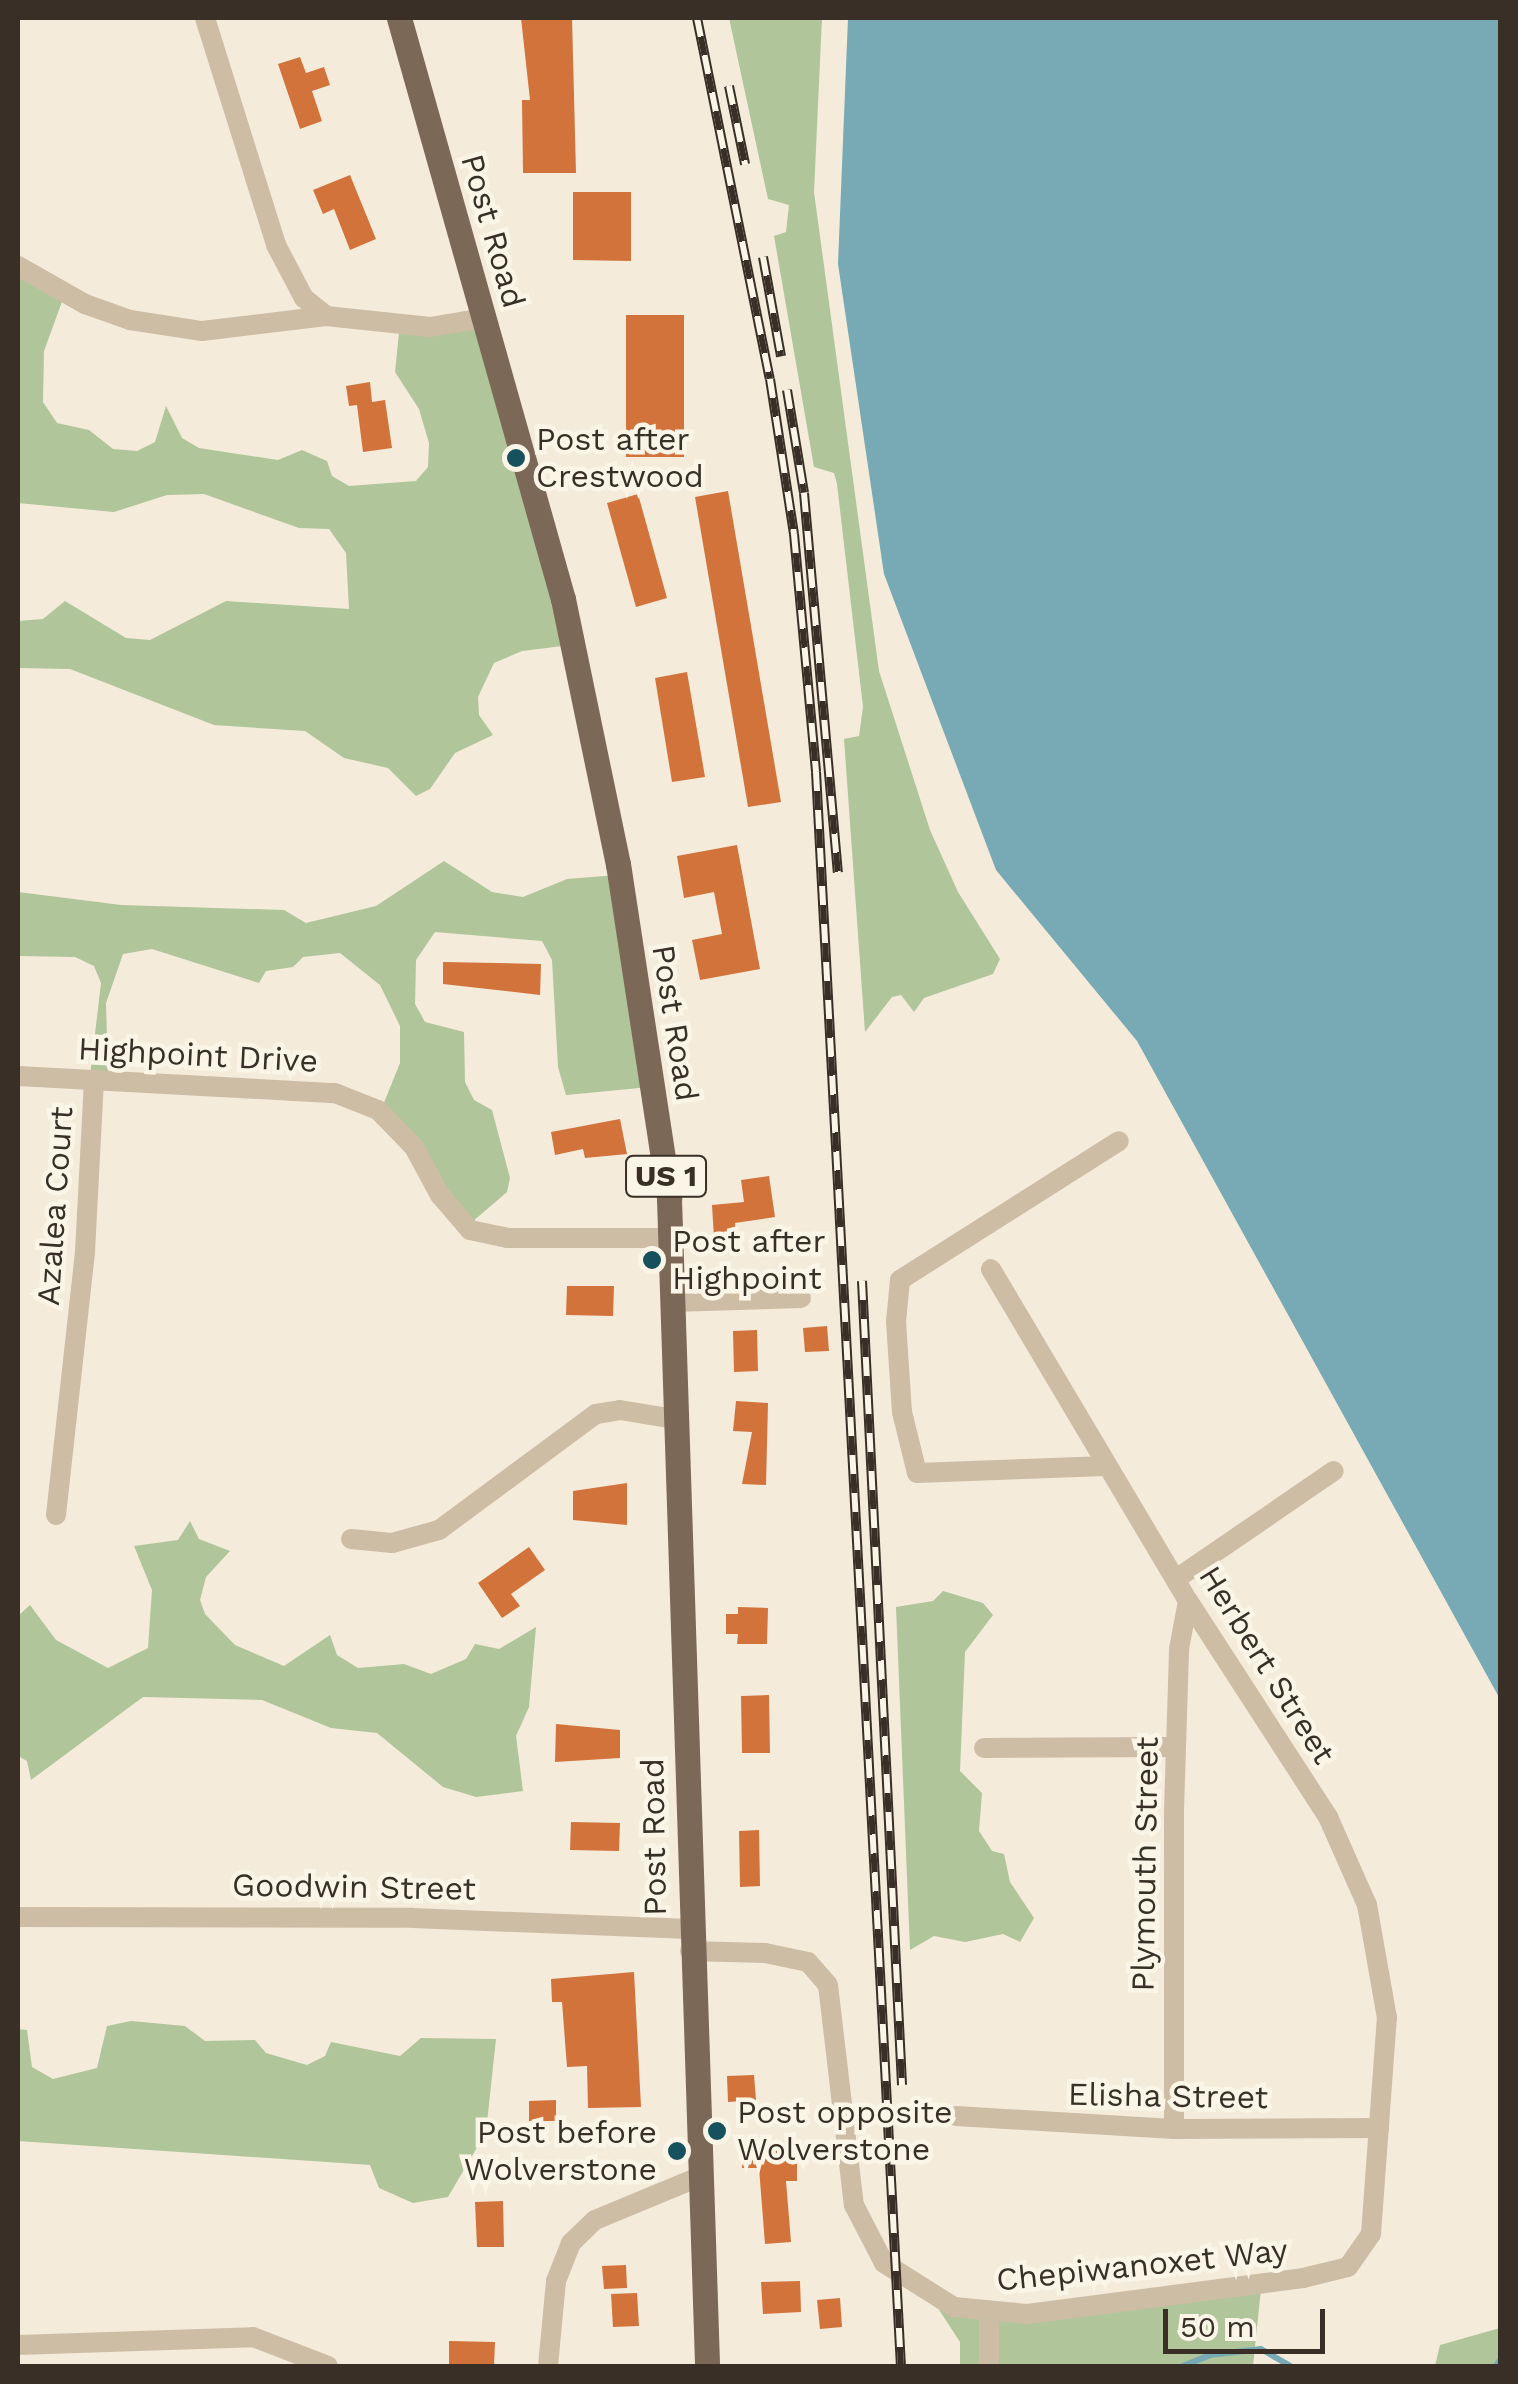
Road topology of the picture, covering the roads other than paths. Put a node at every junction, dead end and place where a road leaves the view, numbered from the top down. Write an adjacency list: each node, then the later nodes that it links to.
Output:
1 (205, 18): 4 (street)
2 (399, 18): 5 (main road, Post Road / US 1)
3 (18, 266): 4 (street)
4 (326, 316): 5 (street)
5 (484, 318): 9 (main road, Post Road / US 1)
6 (18, 1076): 7 (street, Highpoint Drive)
7 (94, 1080): 9 (street, Highpoint Drive); 16 (street, Azalea Court)
8 (1119, 1141): 14 (street)
9 (672, 1238): 12 (main road, Post Road / US 1)
10 (991, 1269): 14 (street, Herbert Street)
11 (801, 1298): 12 (street)
12 (673, 1302): 13 (main road, Post Road / US 1)
13 (675, 1419): 17 (street); 23 (main road, Post Road / US 1)
14 (1106, 1466): 18 (street, Herbert Street)
15 (1334, 1471): 18 (street)
16 (56, 1516)
17 (351, 1539)
18 (1176, 1579): 19 (street, Herbert Street)
19 (1188, 1601): 20 (street, Plymouth Street); 25 (street, Herbert Street)
20 (1176, 1747): 21 (street); 26 (street, Plymouth Street)
21 (984, 1748)
22 (18, 1918): 23 (street, Goodwin Street)
23 (690, 1940): 27 (main road, Post Road / US 1); 28 (street, Chepiwanoxet Way)
24 (956, 2116): 26 (street, Elisha Street)
25 (1379, 2128): 26 (street, Elisha Street); 28 (street, Chepiwanoxet Way)
26 (1174, 2129)
27 (699, 2177): 31 (street); 32 (main road, Post Road / US 1)
28 (989, 2314): 33 (street)
29 (18, 2345): 30 (street)
30 (328, 2366)
31 (548, 2366)
32 (707, 2366)
33 (988, 2366)

